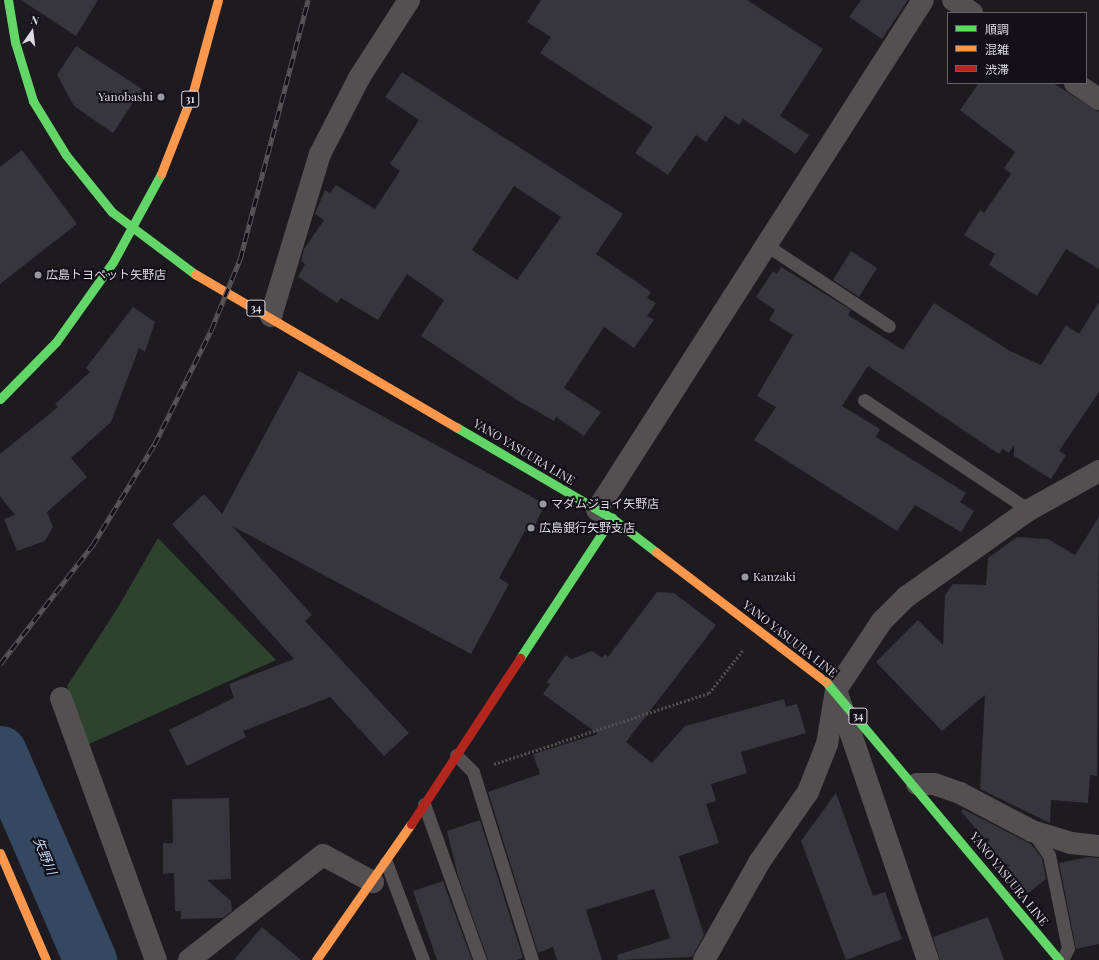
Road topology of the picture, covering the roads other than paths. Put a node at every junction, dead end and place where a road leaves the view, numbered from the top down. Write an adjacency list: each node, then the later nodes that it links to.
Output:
1 (8, 0): 10 (main road, YANO YASUURA LINE / 34)
2 (218, 0): 12 (main road, 31)
3 (409, 0): 10 (street)
4 (923, 0): 9 (street)
5 (952, 0): 6 (street)
6 (970, 12)
7 (1076, 84): 8 (street)
8 (1099, 100)
9 (766, 245): 11 (lane); 16 (street)
10 (271, 316): 16 (main road, YANO YASUURA LINE / 34)
11 (889, 326)
12 (0, 399)
13 (864, 400): 15 (lane)
14 (1099, 471): 15 (street)
15 (1029, 510): 17 (street)
16 (605, 514): 17 (main road, YANO YASUURA LINE / 34); 19 (main road)
17 (836, 690): 20 (main road, YANO YASUURA LINE / 34); 27 (street); 35 (street)
18 (61, 698): 29 (street)
19 (456, 755): 21 (main road); 34 (lane)
20 (917, 784): 22 (street); 36 (main road, YANO YASUURA LINE / 34)
21 (424, 804): 25 (main road); 33 (lane)
22 (1032, 831): 23 (street); 37 (lane)
23 (1099, 846)
24 (0, 853): 28 (main road)
25 (386, 862): 26 (main road); 32 (lane)
26 (373, 882): 30 (street); 31 (main road)
27 (708, 957)
28 (46, 960)
29 (156, 960)
30 (189, 960)
31 (316, 960)
32 (423, 960)
33 (480, 960)
34 (532, 960)
35 (928, 960)
36 (1059, 960)
37 (1062, 960)

